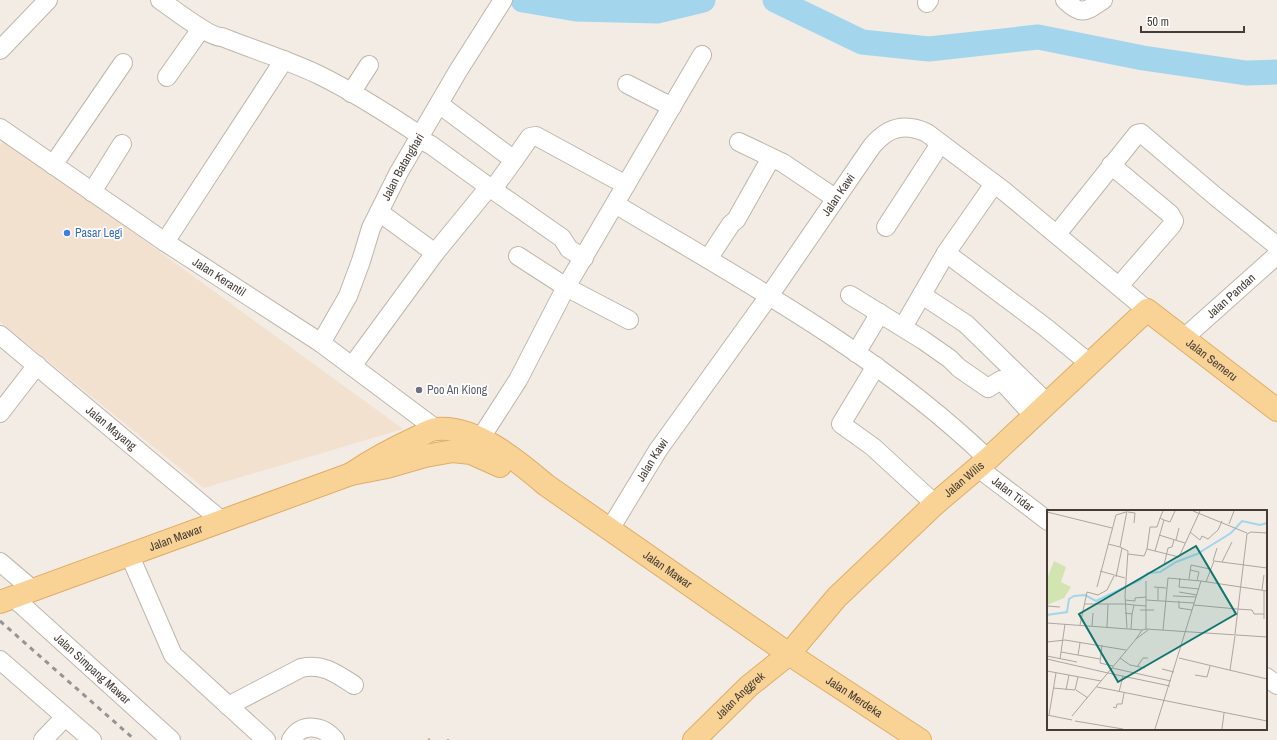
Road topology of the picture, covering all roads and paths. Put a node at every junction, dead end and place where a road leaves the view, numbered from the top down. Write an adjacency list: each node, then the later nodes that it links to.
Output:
1 (48, 0): 7 (street)
2 (160, 0): 6 (street)
3 (503, 0): 15 (street, Jalan Batanghari)
4 (1065, 0): 5 (street)
5 (1103, 0)
6 (201, 29): 9 (street); 12 (street)
7 (0, 50)
8 (702, 55): 16 (street)
9 (284, 60): 14 (street); 35 (street)
10 (123, 63): 24 (street)
11 (369, 65): 14 (street)
12 (167, 77)
13 (627, 84): 16 (street)
14 (351, 93): 18 (street)
15 (439, 104): 18 (street, Jalan Batanghari); 23 (street)
16 (672, 108): 27 (street)
17 (0, 128): 24 (street, Jalan Kerantil)
18 (420, 138): 28 (street); 32 (street, Jalan Batanghari)
19 (739, 142): 22 (street)
20 (122, 144): 29 (street)
21 (940, 144): 26 (street, Jalan Kawi); 30 (street, Jalan Kawi); 33 (street)
22 (771, 158): 30 (street); 42 (street)
23 (514, 160): 27 (street); 28 (street)
24 (53, 165): 29 (street, Jalan Kerantil)
25 (1111, 165): 34 (street); 36 (street); 43 (street)
26 (994, 184): 34 (street, Jalan Kawi); 38 (street)
27 (626, 185): 31 (street)
28 (491, 188): 37 (street); 41 (street)
29 (92, 192): 35 (street, Jalan Kerantil)
30 (835, 198): 47 (street, Jalan Kawi)
31 (615, 204): 41 (street); 42 (street, Jalan Tidar)
32 (379, 212): 37 (street); 54 (street, Jalan Batanghari)
33 (886, 227)
34 (1057, 234): 43 (street, Jalan Kawi)
35 (165, 242): 54 (street, Jalan Kerantil)
36 (1277, 246)
37 (435, 253): 58 (street)
38 (946, 253): 46 (street); 56 (street)
39 (1277, 255): 53 (street, Jalan Pandan)
40 (518, 256): 44 (street)
41 (584, 258): 44 (street)
42 (708, 259): 47 (street, Jalan Tidar)
43 (1119, 286): 48 (street, Jalan Kawi)
44 (566, 287): 50 (street); 64 (street)
45 (850, 295): 49 (street)
46 (922, 295): 51 (street); 60 (street)
47 (769, 296): 55 (street, Jalan Tidar); 71 (street, Jalan Kawi)
48 (1147, 310): 53 (main road, Jalan Semeru); 56 (main road, Jalan Wilis)
49 (880, 313): 51 (street); 55 (street)
50 (629, 320)
51 (903, 327): 60 (street)
52 (0, 335): 57 (street, Jalan Mayang)
53 (1184, 338): 61 (main road, Jalan Semeru)
54 (321, 343): 58 (street, Jalan Kerantil)
55 (856, 353): 59 (street, Jalan Tidar)
56 (1089, 363): 60 (main road, Jalan Wilis)
57 (37, 365): 62 (street); 70 (street, Jalan Mayang)
58 (352, 366): 63 (street, Jalan Kerantil)
59 (876, 366): 65 (street, Jalan Tidar); 68 (street)
60 (1040, 409): 65 (main road, Jalan Wilis)
61 (1277, 410)
62 (0, 413)
63 (436, 429): 64 (main road, Jalan Mawar); 66 (main road, Jalan Mawar)
64 (480, 439): 67 (main road, Jalan Mawar)
65 (982, 463): 68 (main road, Jalan Wilis); 69 (street, Jalan Tidar)
66 (351, 474): 67 (main road, Jalan Mawar); 70 (main road, Jalan Mawar)
67 (546, 485): 71 (main road, Jalan Mawar)
68 (935, 504): 76 (main road, Jalan Wilis)
69 (1047, 520)
70 (222, 521): 72 (main road, Jalan Mawar)
71 (610, 529): 76 (main road, Jalan Mawar)
72 (130, 556): 74 (main road, Jalan Mawar); 81 (street)
73 (0, 562): 74 (street)
74 (33, 590): 75 (main road, Jalan Mawar)
75 (6, 600): 85 (street, Jalan Simpang Mawar)
76 (789, 654): 89 (main road, Jalan Anggrek); 90 (main road, Jalan Merdeka)
77 (0, 660): 82 (street)
78 (1267, 678): 80 (street)
79 (354, 685): 81 (street)
80 (1277, 685)
81 (228, 706): 86 (street)
82 (65, 717): 83 (street); 84 (street)
83 (43, 740)
84 (92, 740)
85 (171, 740)
86 (266, 740)
87 (292, 740): 88 (street)
88 (335, 740)
89 (694, 740)
90 (920, 740)

